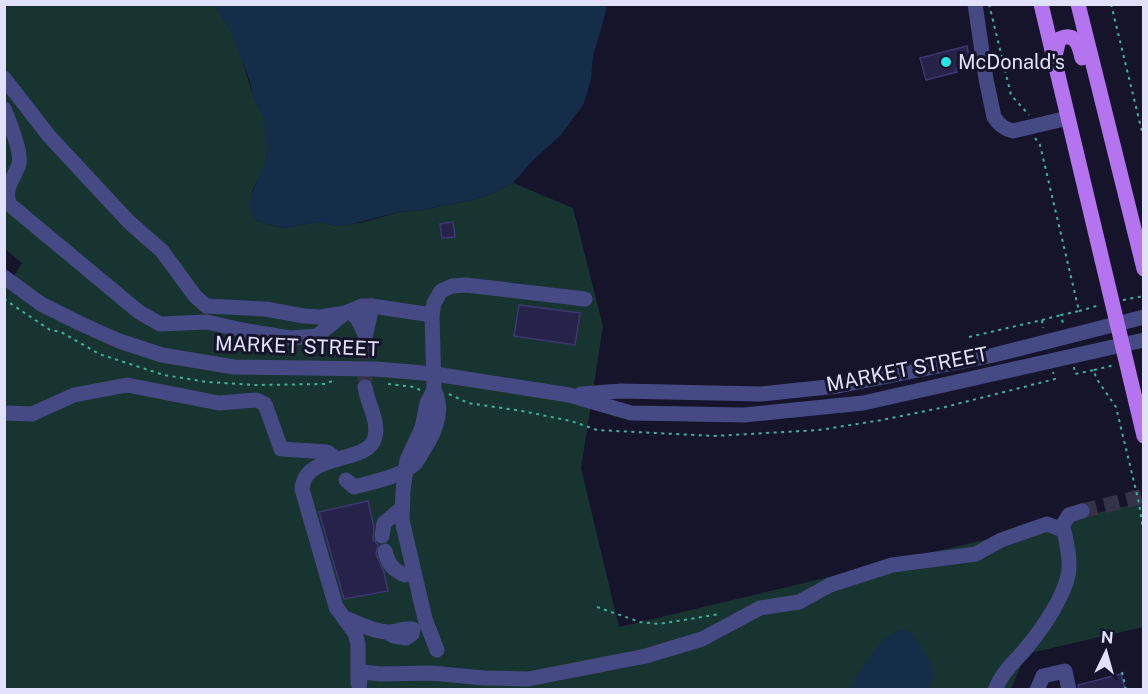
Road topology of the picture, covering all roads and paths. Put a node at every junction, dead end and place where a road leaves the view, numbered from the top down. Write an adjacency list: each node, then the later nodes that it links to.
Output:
1 (975, 4): 10 (street)
2 (989, 4): 10 (path)
3 (1041, 4): 6 (main road)
4 (1077, 4): 12 (main road)
5 (1111, 4): 11 (path)
6 (1055, 61): 9 (main road); 12 (main road)
7 (4, 78): 21 (street)
8 (4, 110): 21 (street)
9 (1068, 118): 10 (street); 26 (main road)
10 (1033, 128): 20 (path)
11 (1143, 140)
12 (1122, 186): 13 (main road)
13 (1143, 269)
14 (4, 278): 33 (street, MARKET STREET)
15 (1143, 296): 17 (path)
16 (585, 299): 22 (street)
17 (1124, 300)
18 (372, 306): 21 (street); 21 (street); 22 (street)
19 (1099, 306): 20 (path)
20 (1079, 311): 23 (path)
21 (345, 313)
22 (432, 315): 33 (street)
23 (1061, 315): 25 (path); 27 (path)
24 (1143, 317): 26 (street, MARKET STREET)
25 (1042, 320)
26 (1117, 322): 27 (street, MARKET STREET); 29 (main road)
27 (1066, 336): 35 (street, MARKET STREET)
28 (1143, 340): 29 (street, MARKET STREET)
29 (1122, 345): 30 (street, MARKET STREET); 37 (main road)
30 (1071, 357): 32 (path); 35 (street, MARKET STREET)
31 (1114, 365): 32 (path)
32 (1094, 370): 44 (path)
33 (435, 374): 35 (street, MARKET STREET); 39 (street)
34 (365, 387): 38 (street)
35 (569, 395)
36 (4, 413): 38 (street)
37 (1143, 436)
38 (337, 459): 48 (street)
39 (408, 469): 40 (street); 41 (street)
40 (353, 489)
41 (402, 508): 45 (street); 45 (street)
42 (1082, 511): 43 (street)
43 (1063, 527): 52 (street); 53 (street)
44 (1143, 537)
45 (414, 572): 50 (street)
46 (597, 607): 47 (path)
47 (723, 614)
48 (345, 618): 49 (street); 52 (street)
49 (386, 632)
50 (437, 650)
51 (1122, 672): 56 (path)
52 (359, 688)
53 (995, 690)
54 (1037, 690): 55 (street)
55 (1069, 690)
56 (1126, 690)

